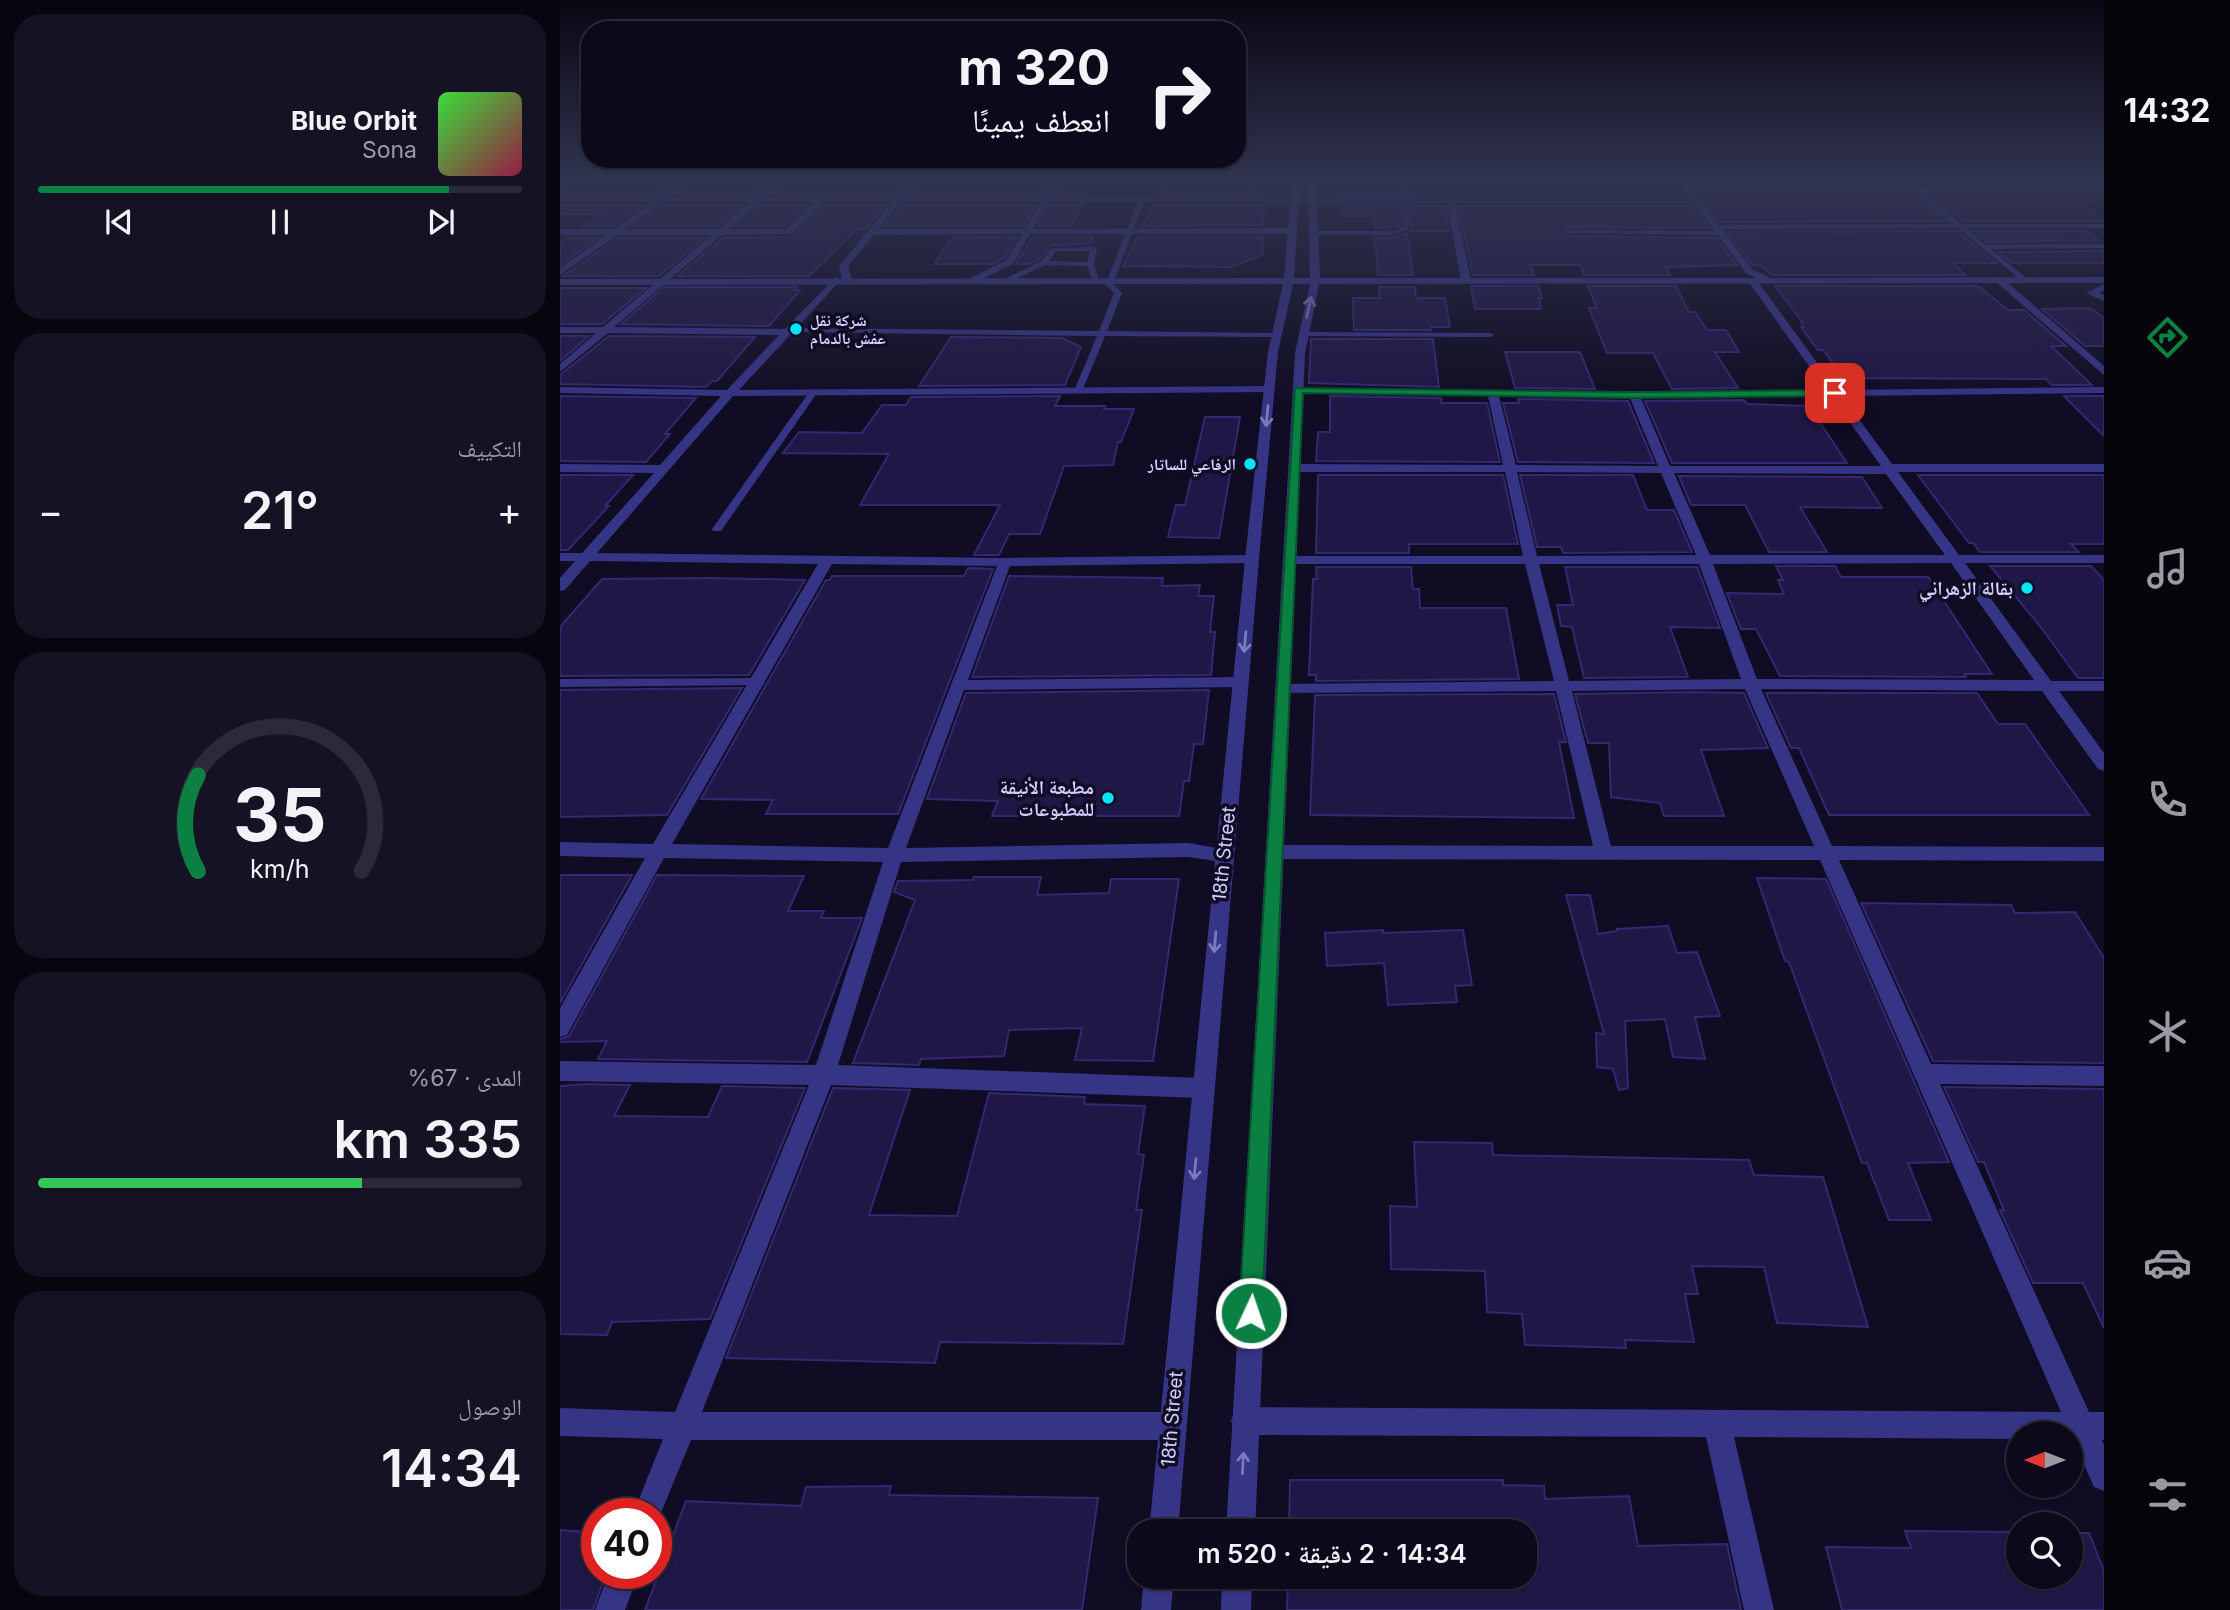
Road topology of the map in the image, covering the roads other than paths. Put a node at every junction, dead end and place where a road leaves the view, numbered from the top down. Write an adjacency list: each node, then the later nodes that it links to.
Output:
1 (585, 254): 15 (street)
2 (694, 254): 29 (street)
3 (852, 254): 20 (street)
4 (1013, 254): 21 (street)
5 (1050, 254): 13 (lane)
6 (1093, 254): 14 (lane)
7 (1117, 254): 16 (lane)
8 (1290, 254): 17 (street, 18th Street)
9 (1314, 254): 23 (street)
10 (1461, 254): 24 (street)
11 (1736, 254): 27 (street)
12 (1992, 254): 19 (lane)
13 (1044, 263): 14 (lane); 22 (lane)
14 (1090, 264): 16 (lane)
15 (560, 272)
16 (1104, 279): 17 (street); 22 (street); 35 (lane)
17 (1289, 279): 23 (street); 37 (street, 18th Street)
18 (1998, 279): 19 (street); 27 (street); 40 (street)
19 (2022, 279): 25 (street)
20 (841, 280): 21 (street); 29 (street); 34 (street)
21 (974, 280): 22 (street)
22 (1007, 280)
23 (1315, 280): 24 (street); 36 (street, one-way to 23)
24 (1466, 280): 26 (street)
25 (2104, 280)
26 (1753, 281): 27 (street); 49 (street)
27 (1770, 281)
28 (560, 282): 29 (street)
29 (662, 282): 33 (street)
30 (2104, 287): 31 (street)
31 (2104, 298)
32 (560, 330): 33 (street)
33 (603, 331): 34 (street); 39 (street)
34 (788, 331): 35 (lane); 46 (street)
35 (1101, 333): 37 (lane); 45 (lane)
36 (1303, 334): 38 (lane); 43 (street)
37 (1277, 335): 41 (street, 18th Street)
38 (1490, 335)
39 (560, 369)
40 (2104, 372)
41 (1270, 389): 45 (street); 64 (street, 18th Street, one-way to 64)
42 (560, 390): 46 (street)
43 (1298, 390): 48 (street); 53 (street)
44 (2104, 390): 49 (street)
45 (1078, 391): 47 (street)
46 (730, 393): 47 (street); 52 (street)
47 (813, 393): 58 (lane)
48 (1493, 393): 50 (street); 54 (street)
49 (1835, 393): 50 (street); 57 (street)
50 (1634, 395): 56 (street)
51 (560, 468): 52 (street)
52 (664, 468): 59 (street)
53 (1295, 468): 54 (street); 67 (street)
54 (1509, 468): 56 (street); 65 (street)
55 (2104, 468): 57 (street)
56 (1664, 469): 57 (street); 61 (street)
57 (1890, 469): 62 (street)
58 (717, 529)
59 (587, 556): 60 (street); 63 (street); 69 (street)
60 (560, 557)
61 (1704, 558): 62 (street); 65 (street); 73 (street)
62 (1955, 558): 66 (street); 75 (street)
63 (828, 559): 68 (street); 70 (street)
64 (1252, 559): 68 (street); 71 (street, 18th Street, one-way to 71)
65 (1531, 559): 67 (street); 77 (street)
66 (2104, 559)
67 (1290, 560): 78 (street)
68 (1005, 562): 74 (street)
69 (560, 587)
70 (759, 682): 72 (lane); 81 (street)
71 (1241, 682): 74 (street); 87 (street, 18th Street)
72 (560, 683)
73 (1751, 684): 75 (street); 77 (street); 84 (street)
74 (960, 685): 86 (street)
75 (2047, 686): 76 (street); 79 (street)
76 (2104, 686)
77 (1563, 687): 78 (street); 83 (street)
78 (1283, 689): 82 (street)
79 (2104, 765)
80 (560, 849): 81 (street)
81 (659, 850): 86 (street); 88 (street)
82 (1275, 852): 83 (street); 95 (street)
83 (1604, 853): 84 (street)
84 (1826, 853): 85 (street); 90 (street)
85 (2104, 854)
86 (894, 855): 87 (street); 91 (street)
87 (1223, 855): 93 (street, 18th Street, one-way to 93)
88 (560, 1028)
89 (560, 1072): 91 (street)
90 (1925, 1074): 92 (street); 99 (street)
91 (824, 1075): 93 (street); 97 (street)
92 (2104, 1076)
93 (1202, 1088): 98 (street, 18th Street, one-way to 98)
94 (560, 1422): 97 (street)
95 (1245, 1422): 96 (street); 103 (street, one-way to 95)
96 (1717, 1424): 99 (street); 110 (street)
97 (680, 1426): 98 (street); 101 (street)
98 (1172, 1426): 102 (street, 18th Street)
99 (2093, 1426): 100 (street)
100 (2104, 1477)
101 (653, 1498)
102 (1164, 1519)
103 (1241, 1519)
104 (618, 1589): 107 (street)
105 (1158, 1589): 108 (street)
106 (1237, 1589): 109 (street)
107 (610, 1610)
108 (1156, 1610)
109 (1236, 1610)
110 (1759, 1610)

